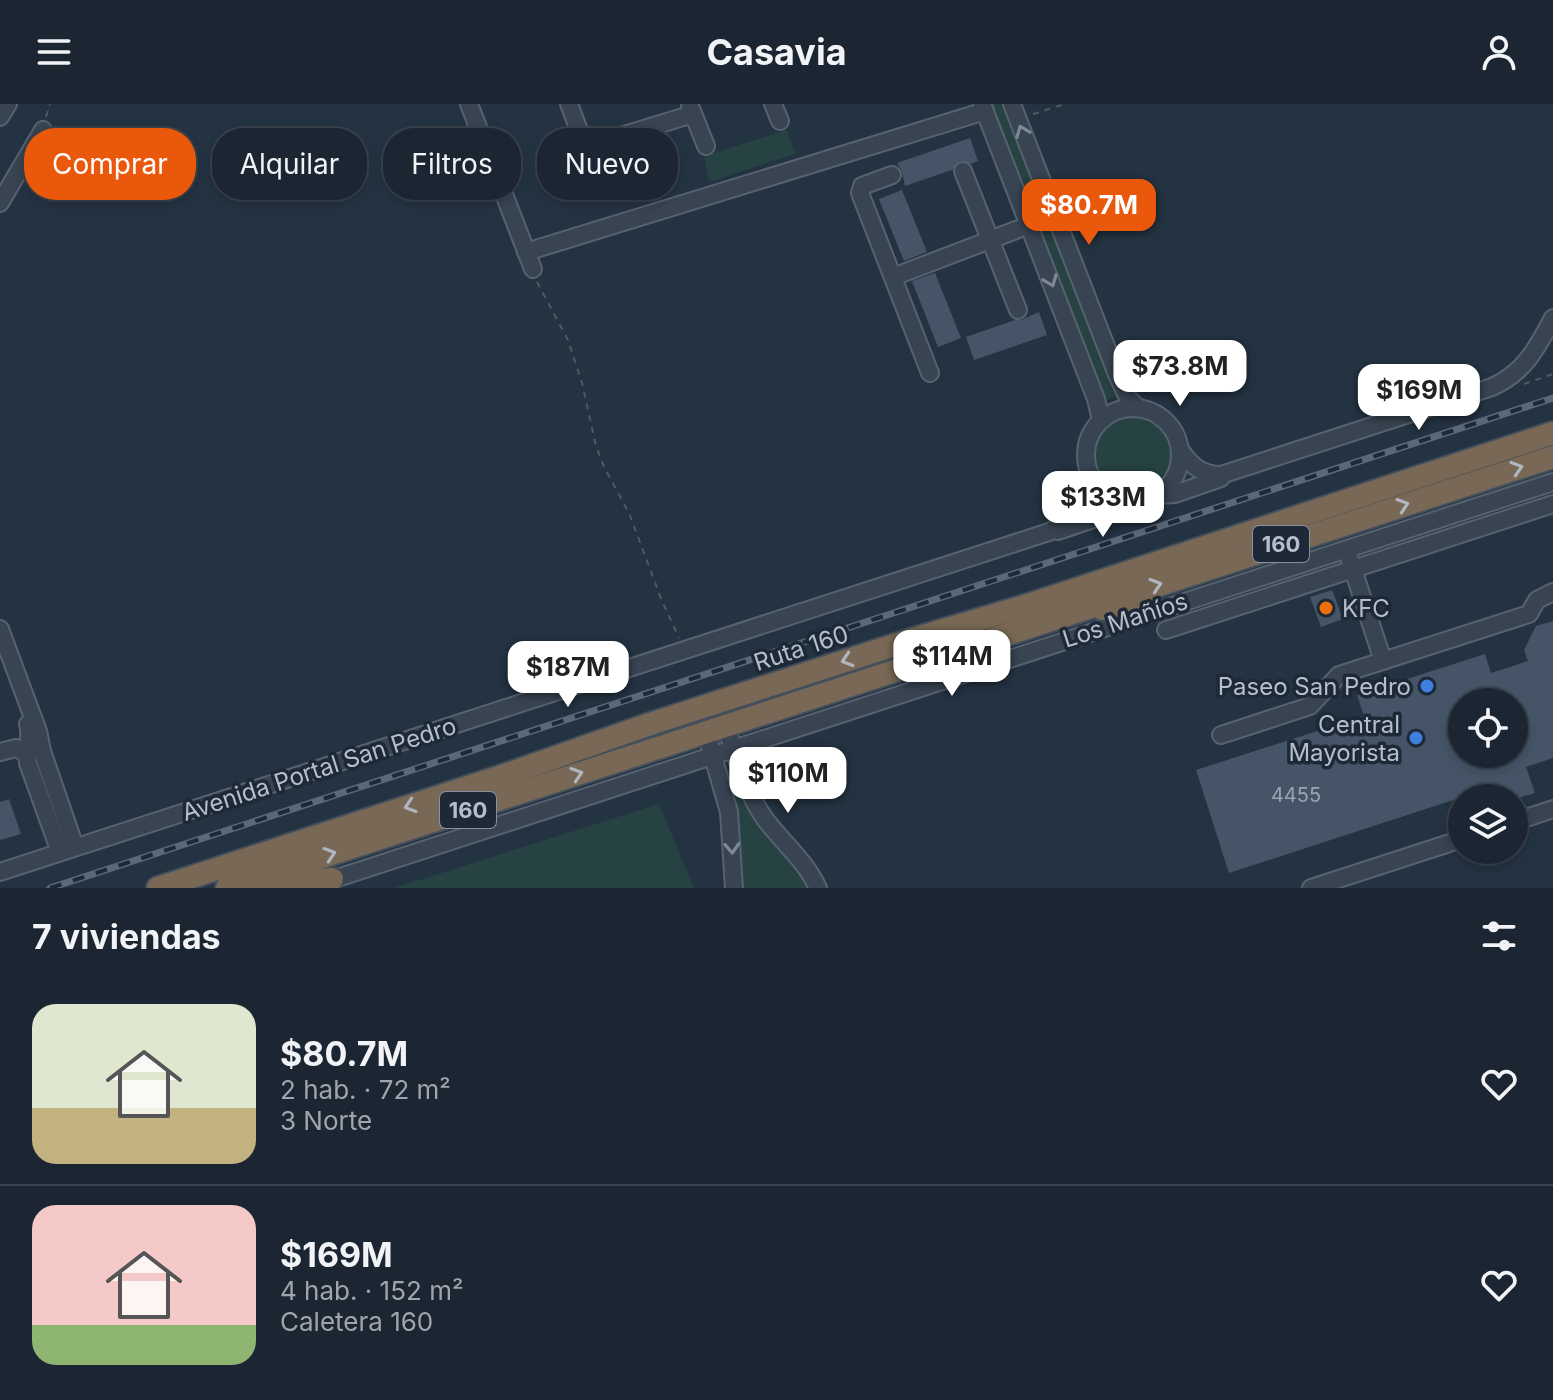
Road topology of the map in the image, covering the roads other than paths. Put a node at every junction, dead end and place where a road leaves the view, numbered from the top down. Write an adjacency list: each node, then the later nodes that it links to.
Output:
1 (8, 104): 8 (street)
2 (469, 104): 19 (street)
3 (569, 104): 10 (street)
4 (773, 104): 9 (street)
5 (1012, 104): 25 (street, one-way to 5)
6 (984, 107): 17 (street); 19 (street)
7 (691, 109): 11 (street); 12 (street)
8 (0, 117)
9 (780, 121)
10 (578, 128)
11 (637, 128)
12 (706, 146)
13 (24, 162): 16 (street)
14 (963, 171): 18 (street)
15 (892, 175): 20 (street)
16 (0, 203)
17 (1029, 225): 18 (street); 26 (street, one-way to 26)
18 (989, 241): 20 (street); 22 (street)
19 (526, 252): 21 (street)
20 (893, 277): 24 (street)
21 (536, 278)
22 (1018, 310)
23 (1553, 318): 30 (street, Avenida Portal San Pedro)
24 (930, 373)
25 (1138, 408): 26 (street); 28 (street)
26 (1101, 420): 31 (street)
27 (1553, 433): 46 (highway, Ruta 160 / 160, one-way to 46)
28 (1180, 450): 30 (street); 33 (street)
29 (1553, 457): 41 (highway, Ruta 160 / 160, one-way to 29)
30 (1228, 473): 33 (street, Avenida Portal San Pedro)
31 (1090, 474): 33 (street); 37 (street, Avenida Portal San Pedro)
32 (1553, 482): 35 (street, Los Mañíos)
33 (1150, 498): 37 (street, Avenida Portal San Pedro)
34 (1553, 504): 36 (street)
35 (1475, 507): 36 (street); 38 (street, Los Mañíos)
36 (1481, 527): 39 (street)
37 (1049, 532): 56 (street, Avenida Portal San Pedro)
38 (1347, 549): 39 (street); 42 (street, Los Mañíos)
39 (1354, 570): 42 (street); 45 (street)
40 (1553, 592): 45 (street)
41 (1082, 609): 42 (highway); 47 (highway, Ruta 160 / 160)
42 (1162, 620): 49 (street, Los Mañíos)
43 (0, 629): 56 (street)
44 (0, 648): 51 (street)
45 (1383, 661): 48 (street)
46 (708, 706): 47 (highway); 59 (highway, Ruta 160 / 160, one-way to 59)
47 (716, 729): 49 (street); 52 (street); 60 (highway, Ruta 160 / 160, one-way to 47)
48 (1221, 735)
49 (734, 748): 52 (street, Los Mañíos); 63 (street)
50 (0, 752): 51 (street)
51 (26, 753): 56 (street)
52 (712, 755): 58 (street, Los Mañíos); 62 (street, one-way to 62)
53 (1553, 809): 54 (street)
54 (1528, 817)
55 (1448, 844): 64 (street)
56 (68, 849): 57 (street, Avenida Portal San Pedro)
57 (0, 872)
58 (332, 879): 60 (highway); 61 (street, Los Mañíos)
59 (158, 888)
60 (228, 888)
61 (305, 888)
62 (734, 888)
63 (818, 888)
64 (1311, 888)

